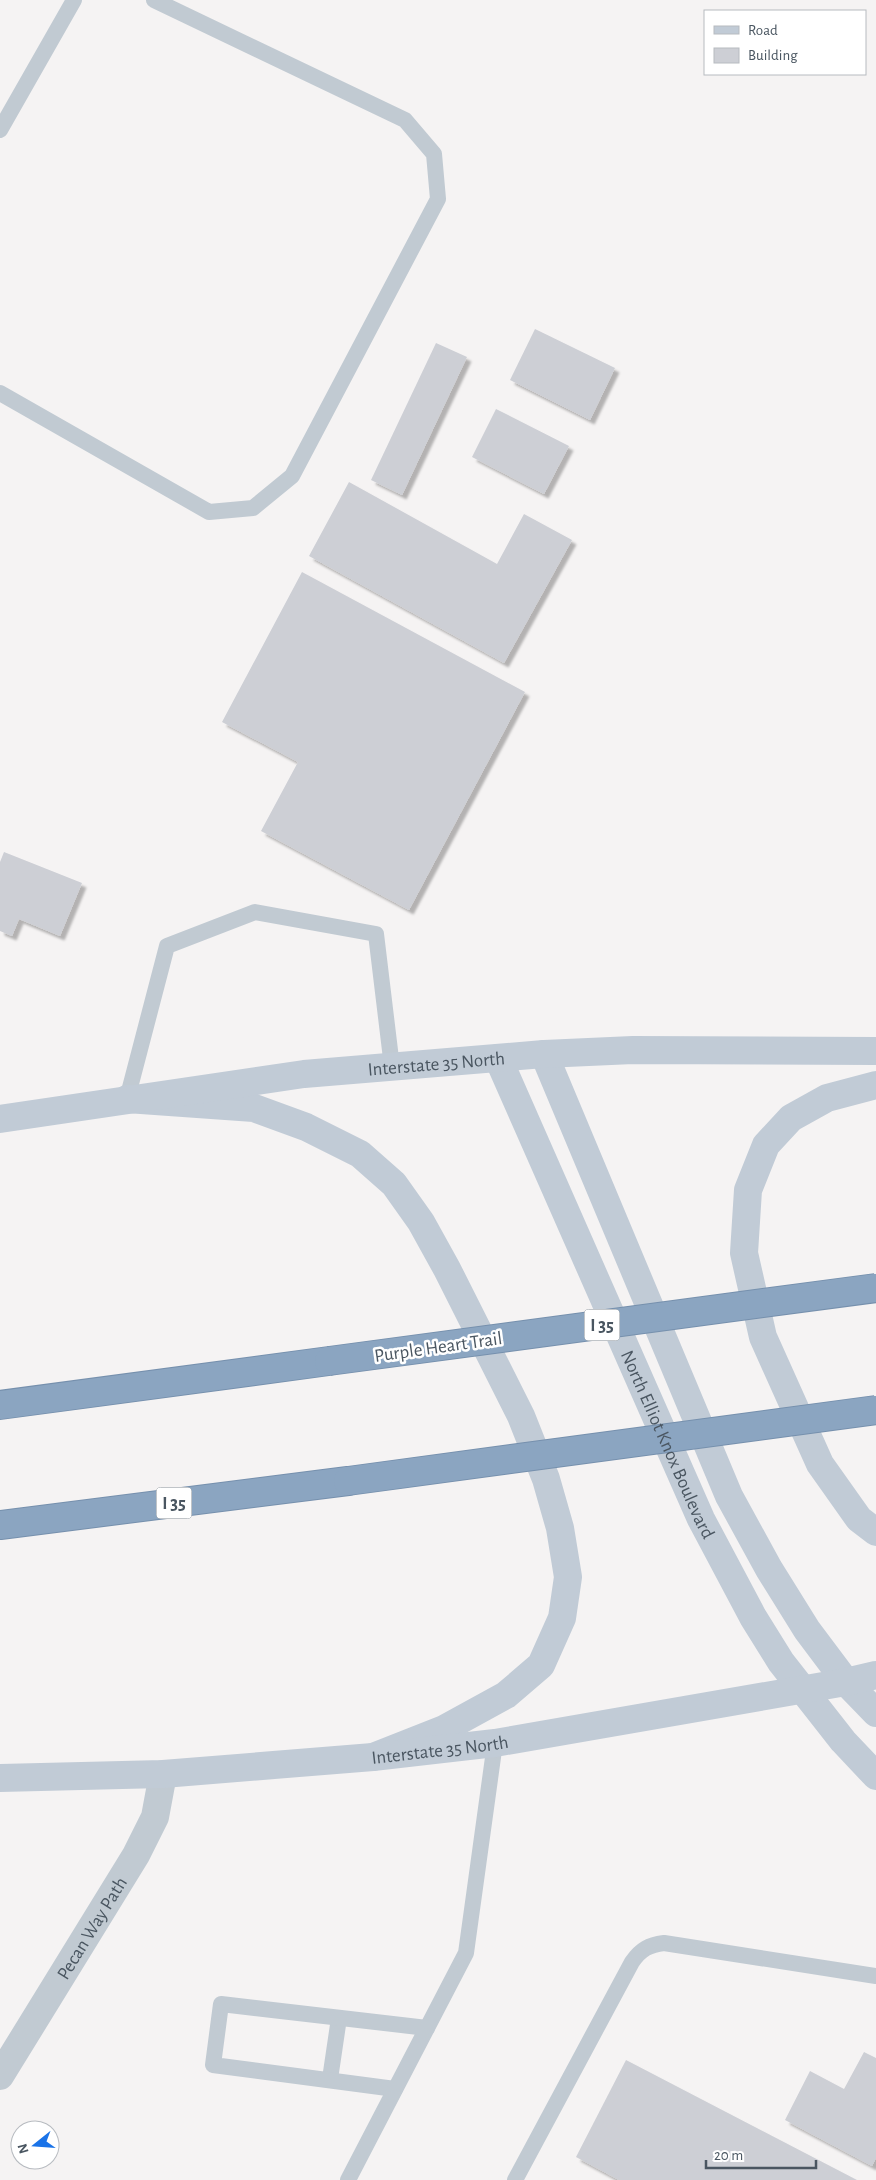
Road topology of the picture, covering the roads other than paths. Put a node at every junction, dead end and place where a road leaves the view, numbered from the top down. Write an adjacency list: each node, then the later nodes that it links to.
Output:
1 (74, 0): 3 (lane)
2 (154, 0): 4 (lane)
3 (0, 130)
4 (0, 393)
5 (876, 1051): 6 (main road, Interstate 35 North)
6 (544, 1054): 7 (main road, Interstate 35 North); 18 (main road, North Elliot Knox Boulevard)
7 (498, 1058): 8 (main road, Interstate 35 North); 19 (main road, North Elliot Knox Boulevard)
8 (392, 1067): 10 (main road, Interstate 35 North); 10 (lane)
9 (876, 1085): 16 (main road)
10 (127, 1099): 11 (main road, Interstate 35 North); 22 (main road)
11 (0, 1119)
12 (876, 1288): 13 (highway, Purple Heart Trail / I 35, bridge)
13 (0, 1405)
14 (876, 1410): 15 (highway, I 35, bridge)
15 (0, 1525)
16 (876, 1532)
17 (876, 1674): 18 (main road, Interstate 35 North)
18 (846, 1682): 19 (main road, Interstate 35 North); 20 (main road, North Elliot Knox Boulevard)
19 (800, 1689): 21 (main road, Interstate 35 North); 24 (main road, North Elliot Knox Boulevard)
20 (876, 1713)
21 (495, 1743): 22 (main road, Interstate 35 North); 28 (lane)
22 (373, 1757): 23 (main road, Interstate 35 North)
23 (163, 1774): 25 (main road, Interstate 35 North); 29 (street, Pecan Way Path)
24 (876, 1776)
25 (0, 1778)
26 (876, 1976): 33 (lane)
27 (339, 2018): 28 (lane); 30 (lane); 30 (lane)
28 (427, 2028): 31 (lane)
29 (0, 2076)
30 (330, 2079): 31 (lane)
31 (395, 2089): 32 (lane)
32 (348, 2180)
33 (515, 2180)

